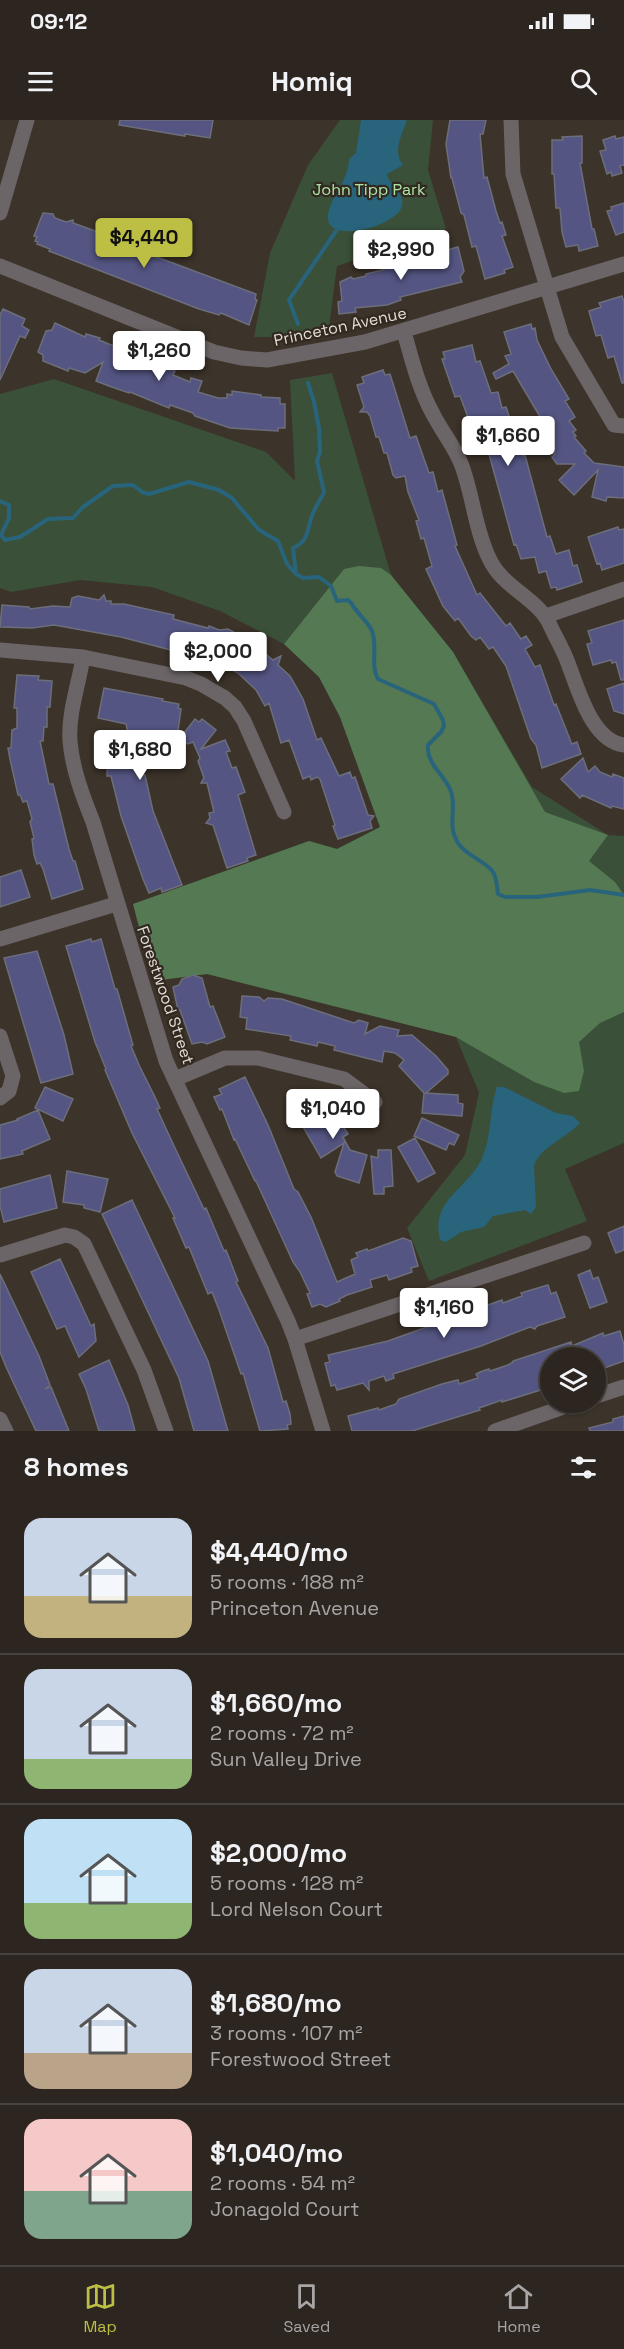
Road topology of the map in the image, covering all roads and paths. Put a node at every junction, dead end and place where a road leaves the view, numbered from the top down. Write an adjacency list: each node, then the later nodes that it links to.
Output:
1 (27, 120): 3 (street)
2 (511, 120): 6 (street)
3 (0, 213)
4 (624, 264): 6 (street, Princeton Avenue)
5 (0, 266): 7 (street, Princeton Avenue)
6 (549, 287): 7 (street, Princeton Avenue); 8 (street)
7 (404, 332): 10 (street)
8 (624, 426)
9 (624, 590): 10 (street)
10 (546, 616): 13 (street)
11 (0, 650): 12 (street)
12 (84, 657): 14 (street); 15 (street, Forestwood Street)
13 (624, 745)
14 (284, 812)
15 (116, 903): 16 (street); 18 (street, Forestwood Street)
16 (0, 939)
17 (0, 1036): 19 (street)
18 (175, 1079): 20 (street); 23 (street, Forestwood Street)
19 (0, 1098)
20 (375, 1102)
21 (584, 1243): 23 (street)
22 (0, 1255): 29 (street)
23 (295, 1339): 30 (street, Forestwood Street)
24 (624, 1387): 25 (street)
25 (606, 1393)
26 (547, 1413): 31 (street)
27 (0, 1419): 28 (street)
28 (6, 1431)
29 (165, 1431)
30 (323, 1431)
31 (495, 1431)

